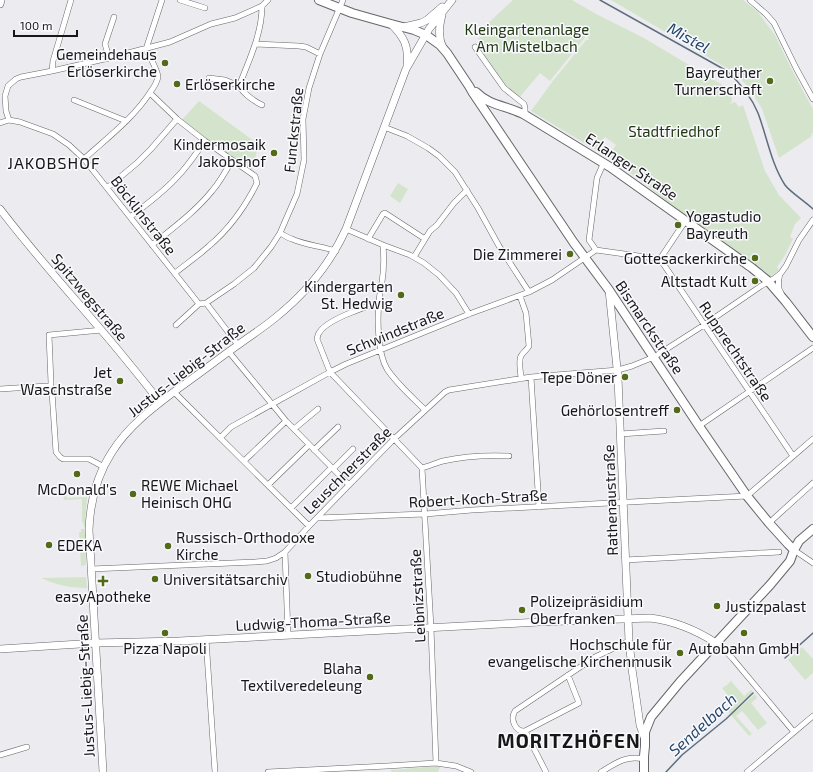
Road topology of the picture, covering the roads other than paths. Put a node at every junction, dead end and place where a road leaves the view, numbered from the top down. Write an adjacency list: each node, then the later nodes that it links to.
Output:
1 (1, 0): 11 (main road)
2 (71, 0): 28 (street)
3 (162, 0): 24 (street)
4 (180, 0): 14 (street)
5 (268, 0): 12 (street)
6 (319, 0): 15 (main road)
7 (343, 0): 15 (street, Funckstraße)
8 (750, 0): 13 (street)
9 (760, 0): 13 (street)
10 (450, 1): 16 (main road); 19 (main road)
11 (0, 4)
12 (262, 6): 21 (street); 24 (street)
13 (757, 6): 33 (street)
14 (205, 8)
15 (340, 9): 18 (main road); 25 (street, Funckstraße)
16 (443, 11): 20 (main road); 23 (main road)
17 (114, 17): 26 (street)
18 (391, 24): 19 (main road); 27 (main road)
19 (404, 27): 20 (main road)
20 (426, 35): 23 (main road); 27 (main road)
21 (256, 44): 25 (street); 30 (street)
22 (474, 46): 38 (street)
23 (443, 48): 31 (main road)
24 (146, 49): 26 (street); 32 (street)
25 (320, 54): 55 (street, Funckstraße)
26 (109, 58): 28 (street)
27 (406, 69): 43 (main road, Justus-Liebig-Straße)
28 (52, 71): 40 (street)
29 (209, 78): 30 (street)
30 (239, 86): 36 (street)
31 (470, 86): 35 (main road, Erlanger Straße); 37 (main road, Bismarckstraße)
32 (150, 93): 39 (street); 41 (street)
33 (813, 99)
34 (74, 100): 41 (street)
35 (495, 104): 37 (main road); 38 (main road, Erlanger Straße)
36 (262, 105)
37 (487, 115): 63 (main road, Bismarckstraße)
38 (525, 115): 47 (main road, Erlanger Straße)
39 (177, 119): 44 (street); 48 (street)
40 (9, 120): 42 (street); 45 (street, Böcklinstraße)
41 (126, 121): 45 (street)
42 (0, 123)
43 (384, 127): 49 (street); 54 (main road, Justus-Liebig-Straße)
44 (205, 141): 46 (street); 51 (street)
45 (84, 159): 48 (street, Böcklinstraße)
46 (232, 160): 58 (street); 65 (street)
47 (604, 162): 52 (main road, Erlanger Straße); 60 (street)
48 (107, 188): 51 (street, Böcklinstraße)
49 (467, 190): 57 (street); 68 (street)
50 (0, 209): 80 (main road, Spitzwegstraße)
51 (130, 217): 58 (street, Böcklinstraße)
52 (686, 220): 64 (street); 67 (main road, Erlanger Straße)
53 (812, 222): 66 (street)
54 (346, 229): 56 (street); 61 (main road, Justus-Liebig-Straße)
55 (280, 233): 61 (street); 73 (street, Funckstraße)
56 (368, 238): 57 (street); 59 (street)
57 (425, 239): 62 (street)
58 (152, 245): 65 (street, Böcklinstraße)
59 (383, 245): 62 (street); 71 (street)
60 (596, 250): 63 (street); 64 (street)
61 (336, 251): 82 (main road, Justus-Liebig-Straße)
62 (414, 257): 75 (street)
63 (585, 258): 68 (street, Schwindstraße); 69 (main road, Bismarckstraße)
64 (660, 259): 79 (street, Rupprechtstraße)
65 (175, 273): 74 (street, Böcklinstraße)
66 (781, 273): 67 (street, Leuschnerstraße); 72 (street, Erlanger Straße)
67 (768, 281): 72 (main road, Erlanger Straße); 79 (street, Leuschnerstraße)
68 (529, 292): 70 (street, Schwindstraße)
69 (609, 293): 76 (main road, Bismarckstraße); 77 (main road, Rathenaustraße)
70 (520, 296): 75 (street, Schwindstraße); 90 (street)
71 (379, 302): 84 (street); 88 (street)
72 (786, 302): 81 (main road, Erlanger Straße)
73 (206, 303): 74 (street); 82 (street)
74 (199, 304): 78 (street)
75 (469, 314): 84 (street, Schwindstraße)
76 (625, 314): 77 (main road); 86 (main road, Bismarckstraße)
77 (612, 319): 87 (main road, Rathenaustraße)
78 (176, 325)
79 (704, 325): 86 (street, Leuschnerstraße); 94 (street, Rupprechtstraße)
80 (102, 330): 91 (street); 95 (main road, Spitzwegstraße)
81 (813, 337)
82 (238, 345): 85 (main road, Justus-Liebig-Straße)
83 (813, 348): 94 (street)
84 (381, 350): 88 (street, Schwindstraße); 98 (street)
85 (229, 352): 93 (main road, Justus-Liebig-Straße); 96 (street)
86 (654, 357): 87 (street, Leuschnerstraße); 100 (main road, Bismarckstraße)
87 (618, 370): 89 (street, Leuschnerstraße); 104 (main road, Rathenaustraße)
88 (330, 372): 96 (street, Schwindstraße); 106 (street)
89 (531, 377): 90 (street, Leuschnerstraße); 122 (street)
90 (521, 379): 98 (street, Leuschnerstraße)
91 (50, 388): 92 (street); 114 (street)
92 (0, 389)
93 (174, 392): 95 (main road, Justus-Liebig-Straße); 105 (street)
94 (749, 392): 100 (street); 112 (street, Rupprechtstraße)
95 (160, 402): 114 (main road, Justus-Liebig-Straße)
96 (272, 404): 99 (street); 105 (street, Schwindstraße)
97 (318, 409): 102 (street)
98 (425, 410): 106 (street, Leuschnerstraße)
99 (286, 421): 102 (street); 113 (street)
100 (699, 426): 120 (main road, Bismarckstraße)
101 (338, 428): 110 (street)
102 (294, 429): 108 (street)
103 (664, 431): 104 (street)
104 (620, 434): 121 (main road, Rathenaustraße)
105 (220, 438): 113 (street)
106 (394, 439): 116 (street); 119 (street, Leuschnerstraße)
107 (813, 439): 112 (street)
108 (309, 445): 110 (street); 118 (street)
109 (353, 449): 115 (street)
110 (314, 450): 115 (street)
111 (509, 456): 116 (street)
112 (793, 456): 120 (street)
113 (244, 461): 118 (street)
114 (104, 467): 136 (main road, Justus-Liebig-Straße)
115 (332, 468): 119 (street); 123 (street)
116 (422, 468): 125 (street, Leibnizstraße)
117 (813, 483): 128 (street)
118 (268, 485): 123 (street)
119 (349, 486): 124 (street, Leuschnerstraße)
120 (747, 496): 121 (street, Robert-Koch-Straße); 128 (main road, Bismarckstraße)
121 (623, 503): 122 (street, Robert-Koch-Straße); 134 (main road, Rathenaustraße)
122 (539, 507): 125 (street, Robert-Koch-Straße)
123 (291, 508): 129 (street)
124 (326, 509): 126 (street); 127 (street, Leuschnerstraße)
125 (425, 514): 126 (street, Robert-Koch-Straße); 138 (street, Leibnizstraße)
126 (335, 516): 127 (street, Robert-Koch-Straße)
127 (317, 518): 129 (street, Leuschnerstraße)
128 (769, 523): 131 (main road, Bismarckstraße)
129 (309, 526): 132 (street, Leuschnerstraße)
130 (813, 529): 131 (main road)
131 (794, 550): 135 (street); 145 (main road)
132 (285, 552): 136 (street, Leuschnerstraße); 140 (street)
133 (779, 552): 134 (street)
134 (626, 560): 137 (main road, Rathenaustraße)
135 (813, 563)
136 (91, 569): 139 (main road, Justus-Liebig-Straße)
137 (628, 618): 138 (main road, Ludwig-Thoma-Straße); 142 (main road, Rathenaustraße); 145 (main road, Ludwig-Thoma-Straße)
138 (432, 628): 140 (main road, Ludwig-Thoma-Straße); 159 (street, Leibnizstraße)
139 (95, 629): 143 (main road, Justus-Liebig-Straße); 144 (main road); 146 (main road)
140 (288, 635): 141 (main road, Ludwig-Thoma-Straße)
141 (206, 639): 144 (main road, Ludwig-Thoma-Straße); 162 (street)
142 (629, 641): 148 (street); 149 (main road, Rathenaustraße)
143 (96, 643): 144 (main road, Ludwig-Thoma-Straße); 146 (main road, Ludwig-Thoma-Straße); 161 (main road, Justus-Liebig-Straße)
144 (114, 643)
145 (716, 643): 150 (main road); 153 (street)
146 (83, 644): 147 (main road, Ludwig-Thoma-Straße)
147 (0, 649)
148 (568, 675): 152 (street); 152 (street)
149 (638, 709): 150 (main road); 154 (main road, Rathenaustraße)
150 (653, 715): 154 (main road)
151 (812, 719): 153 (street)
152 (526, 731): 165 (street)
153 (794, 732): 169 (street)
154 (644, 737): 155 (main road)
155 (645, 746): 158 (main road); 168 (main road)
156 (27, 747): 157 (street)
157 (0, 755)
158 (644, 759): 166 (street); 167 (main road)
159 (436, 763): 160 (street); 164 (street)
160 (387, 769): 163 (street)
161 (103, 772)
162 (214, 772)
163 (268, 772)
164 (472, 772)
165 (546, 772)
166 (601, 772)
167 (644, 772)
168 (650, 772)
169 (747, 772)

